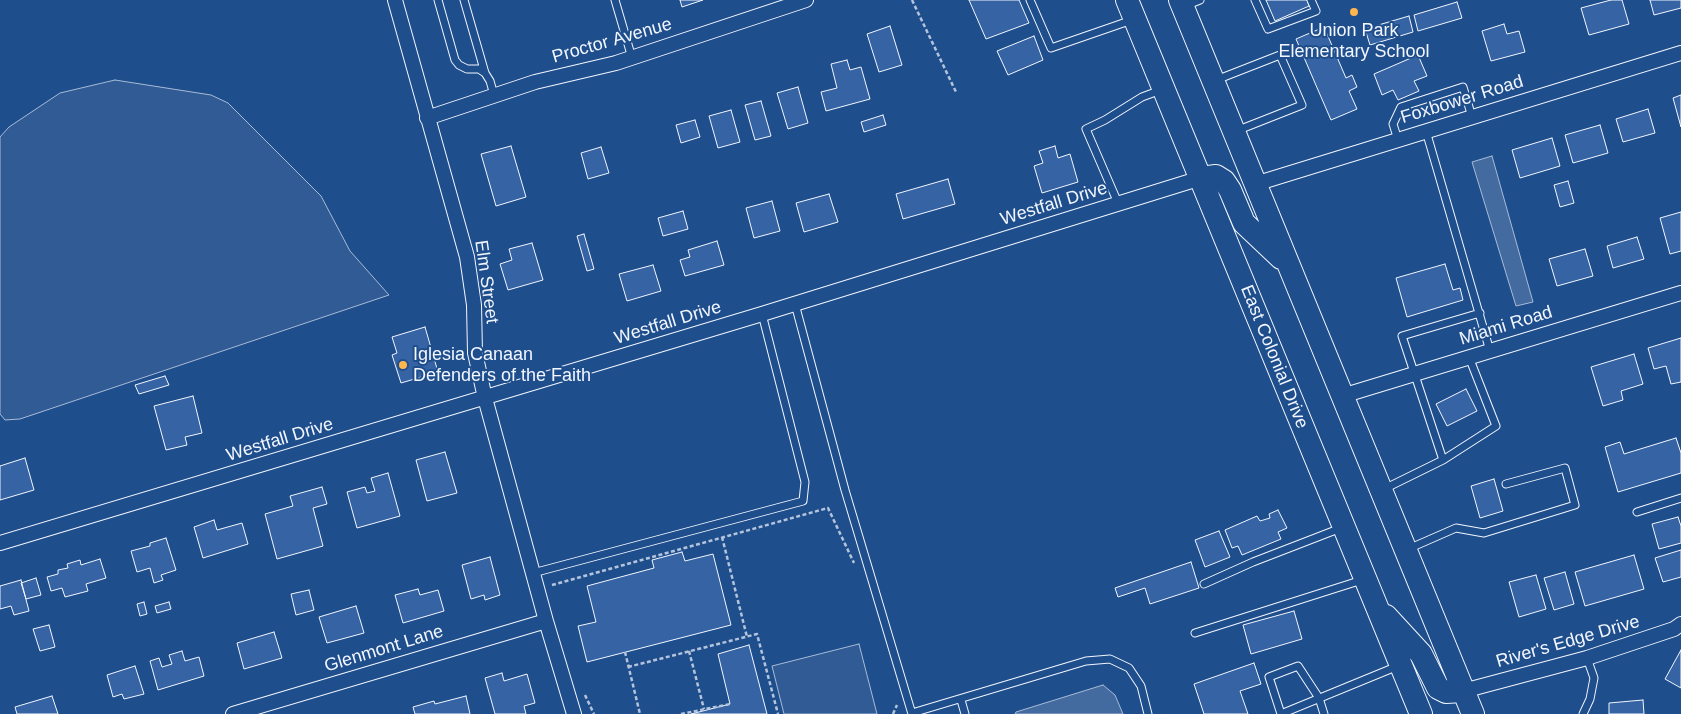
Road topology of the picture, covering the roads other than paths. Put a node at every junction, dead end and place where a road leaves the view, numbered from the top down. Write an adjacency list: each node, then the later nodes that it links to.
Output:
1 (395, 0): 18 (street, Elm Street)
2 (438, 0): 13 (lane)
3 (464, 0): 13 (lane)
4 (616, 0): 12 (lane)
5 (806, 0): 12 (street, Proctor Avenue)
6 (1030, 0): 10 (lane)
7 (1255, 0): 8 (lane)
8 (1311, 0)
9 (1188, 2): 14 (highway)
10 (1131, 10): 15 (highway, East Colonial Drive)
11 (1681, 53): 17 (street, Foxbower Road)
12 (632, 58): 16 (street, Proctor Avenue)
13 (485, 72): 16 (lane)
14 (1213, 82): 20 (highway); 20 (lane)
15 (1164, 89): 22 (highway, East Colonial Drive); 24 (lane)
16 (494, 96): 18 (street, Proctor Avenue)
17 (1472, 117): 19 (street, Foxbower Road); 21 (lane)
18 (427, 118): 34 (street, Elm Street)
19 (1426, 131): 21 (street, Foxbower Road); 28 (lane)
20 (1234, 132): 23 (highway)
21 (1398, 140): 23 (street, Foxbower Road)
22 (1201, 178): 24 (street, Westfall Drive); 25 (highway); 40 (highway, East Colonial Drive)
23 (1254, 184): 25 (highway)
24 (1118, 203): 27 (street, Westfall Drive)
25 (1288, 264): 33 (highway)
26 (1681, 292): 30 (street, Miami Road)
27 (795, 304): 29 (street, Westfall Drive); 57 (lane)
28 (1480, 313): 30 (lane); 32 (lane)
29 (762, 314): 34 (street, Westfall Drive); 43 (lane)
30 (1490, 351): 31 (street, Miami Road)
31 (1469, 357): 32 (street, Miami Road); 35 (lane)
32 (1414, 374): 33 (street, Miami Road); 35 (lane)
33 (1342, 396): 37 (highway)
34 (485, 398): 41 (street, Westfall Drive); 43 (street, Elm Street)
35 (1443, 460): 37 (lane)
36 (1506, 484): 42 (lane)
37 (1381, 490): 42 (highway)
38 (1681, 498): 39 (lane)
39 (1637, 512)
40 (1344, 527): 44 (highway, East Colonial Drive); 45 (lane)
41 (0, 543)
42 (1405, 550): 52 (highway)
43 (533, 573): 47 (street, Elm Street)
44 (1365, 579): 46 (highway, East Colonial Drive); 49 (lane)
45 (1204, 584)
46 (1376, 605): 51 (highway, East Colonial Drive); 52 (highway)
47 (546, 621): 55 (street, Glenmont Lane); 56 (street, Elm Street)
48 (1681, 624): 50 (street, River's Edge Drive)
49 (1195, 633)
50 (1587, 658): 52 (street, River's Edge Drive); 64 (lane)
51 (1400, 665): 53 (lane); 62 (highway, East Colonial Drive)
52 (1463, 691): 63 (highway)
53 (1319, 698): 60 (lane); 60 (lane); 61 (lane)
54 (961, 700): 57 (lane); 58 (lane); 59 (lane)
55 (233, 714)
56 (574, 714)
57 (912, 714)
58 (965, 714)
59 (1148, 714)
60 (1281, 714)
61 (1324, 714)
62 (1421, 714)
63 (1473, 714)
64 (1583, 714)

